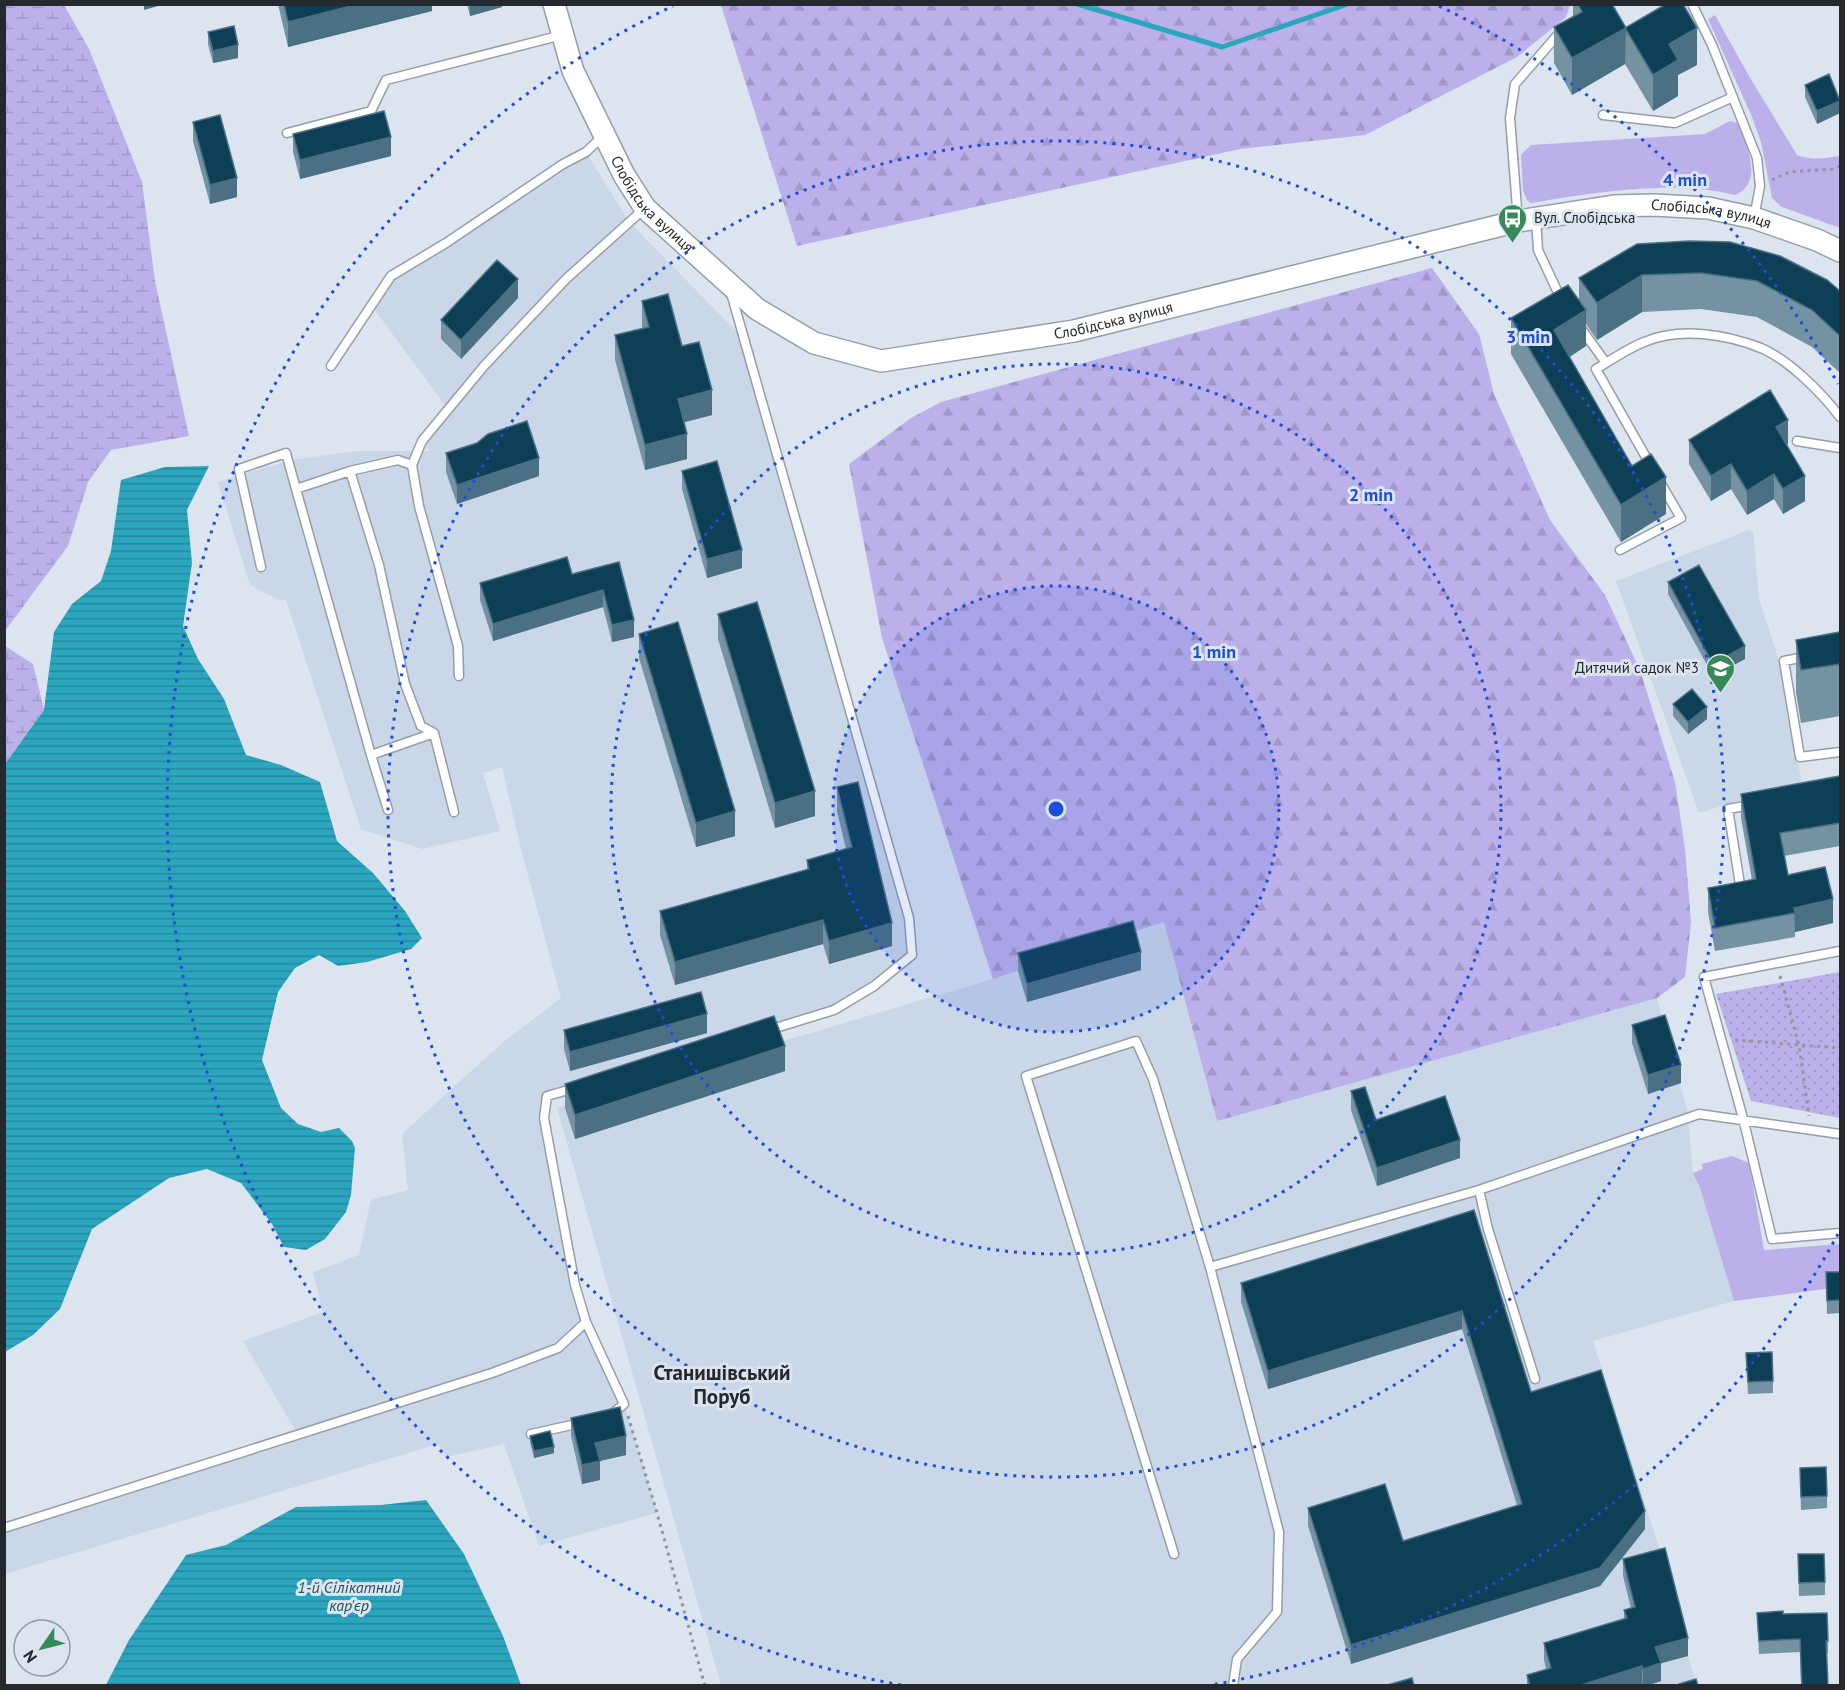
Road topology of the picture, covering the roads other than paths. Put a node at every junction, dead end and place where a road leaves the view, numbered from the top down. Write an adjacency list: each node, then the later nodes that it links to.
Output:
1 (554, 4): 4 (street, Слобідська вулиця)
2 (1692, 4): 5 (lane)
3 (1565, 26): 11 (lane)
4 (563, 35): 7 (lane); 8 (street, Слобідська вулиця)
5 (1733, 97): 6 (lane); 10 (lane)
6 (1604, 115)
7 (287, 133)
8 (605, 134): 9 (street, Слобідська вулиця); 17 (lane)
9 (645, 208): 13 (street, Слобідська вулиця); 21 (lane)
10 (1755, 218): 11 (street, Слобідська вулиця); 12 (street, Слобідська вулиця)
11 (1527, 220): 13 (street, Слобідська вулиця); 14 (lane)
12 (1840, 251)
13 (729, 284): 36 (lane)
14 (1568, 309)
15 (1574, 318): 16 (lane)
16 (1606, 363): 18 (lane); 24 (lane)
17 (331, 366)
18 (1840, 417)
19 (1797, 441): 20 (lane)
20 (1840, 448)
21 (412, 465): 22 (lane); 27 (lane)
22 (350, 471): 23 (lane); 28 (lane)
23 (296, 489): 25 (lane); 30 (lane)
24 (1620, 550)
25 (261, 567)
26 (1818, 655): 29 (lane)
27 (459, 676)
28 (434, 733): 30 (lane); 33 (lane)
29 (1840, 752)
30 (371, 755): 32 (lane)
31 (1762, 804): 34 (lane)
32 (388, 810)
33 (454, 813)
34 (1742, 895)
35 (1840, 951): 38 (lane)
36 (757, 1034)
37 (580, 1086): 43 (lane)
38 (1744, 1122): 39 (lane); 40 (lane); 41 (lane)
39 (1840, 1134)
40 (1479, 1190): 42 (lane); 44 (lane)
41 (1840, 1233)
42 (1210, 1267): 49 (lane); 50 (lane)
43 (586, 1322): 45 (lane); 48 (lane)
44 (1535, 1379)
45 (607, 1417)
46 (585, 1422): 47 (lane)
47 (531, 1434)
48 (4, 1528)
49 (1174, 1554)
50 (1233, 1686)

